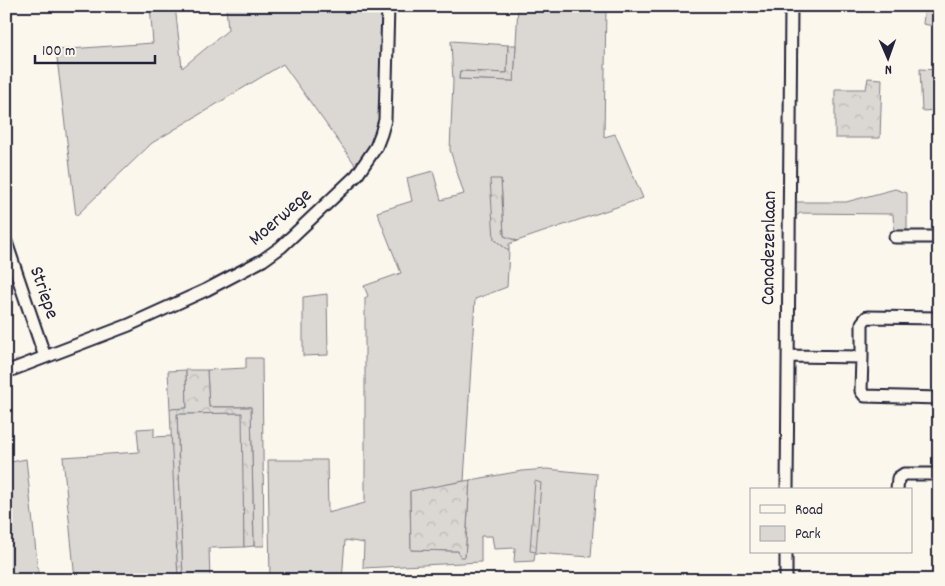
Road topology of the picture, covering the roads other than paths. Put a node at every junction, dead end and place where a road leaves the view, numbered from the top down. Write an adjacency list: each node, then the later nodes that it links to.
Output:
1 (388, 6): 8 (street, Moerwege)
2 (791, 6): 7 (street, Canadezenlaan)
3 (895, 237): 4 (street)
4 (939, 237)
5 (6, 242): 8 (street, Striepe)
6 (939, 318): 9 (street)
7 (788, 356): 9 (street); 13 (street, Canadezenlaan)
8 (45, 357): 10 (street, Moerwege)
9 (862, 357): 11 (street)
10 (6, 372)
11 (939, 398)
12 (939, 474): 14 (street)
13 (787, 488)
14 (897, 488)
15 (786, 554): 16 (street)
16 (786, 580)

